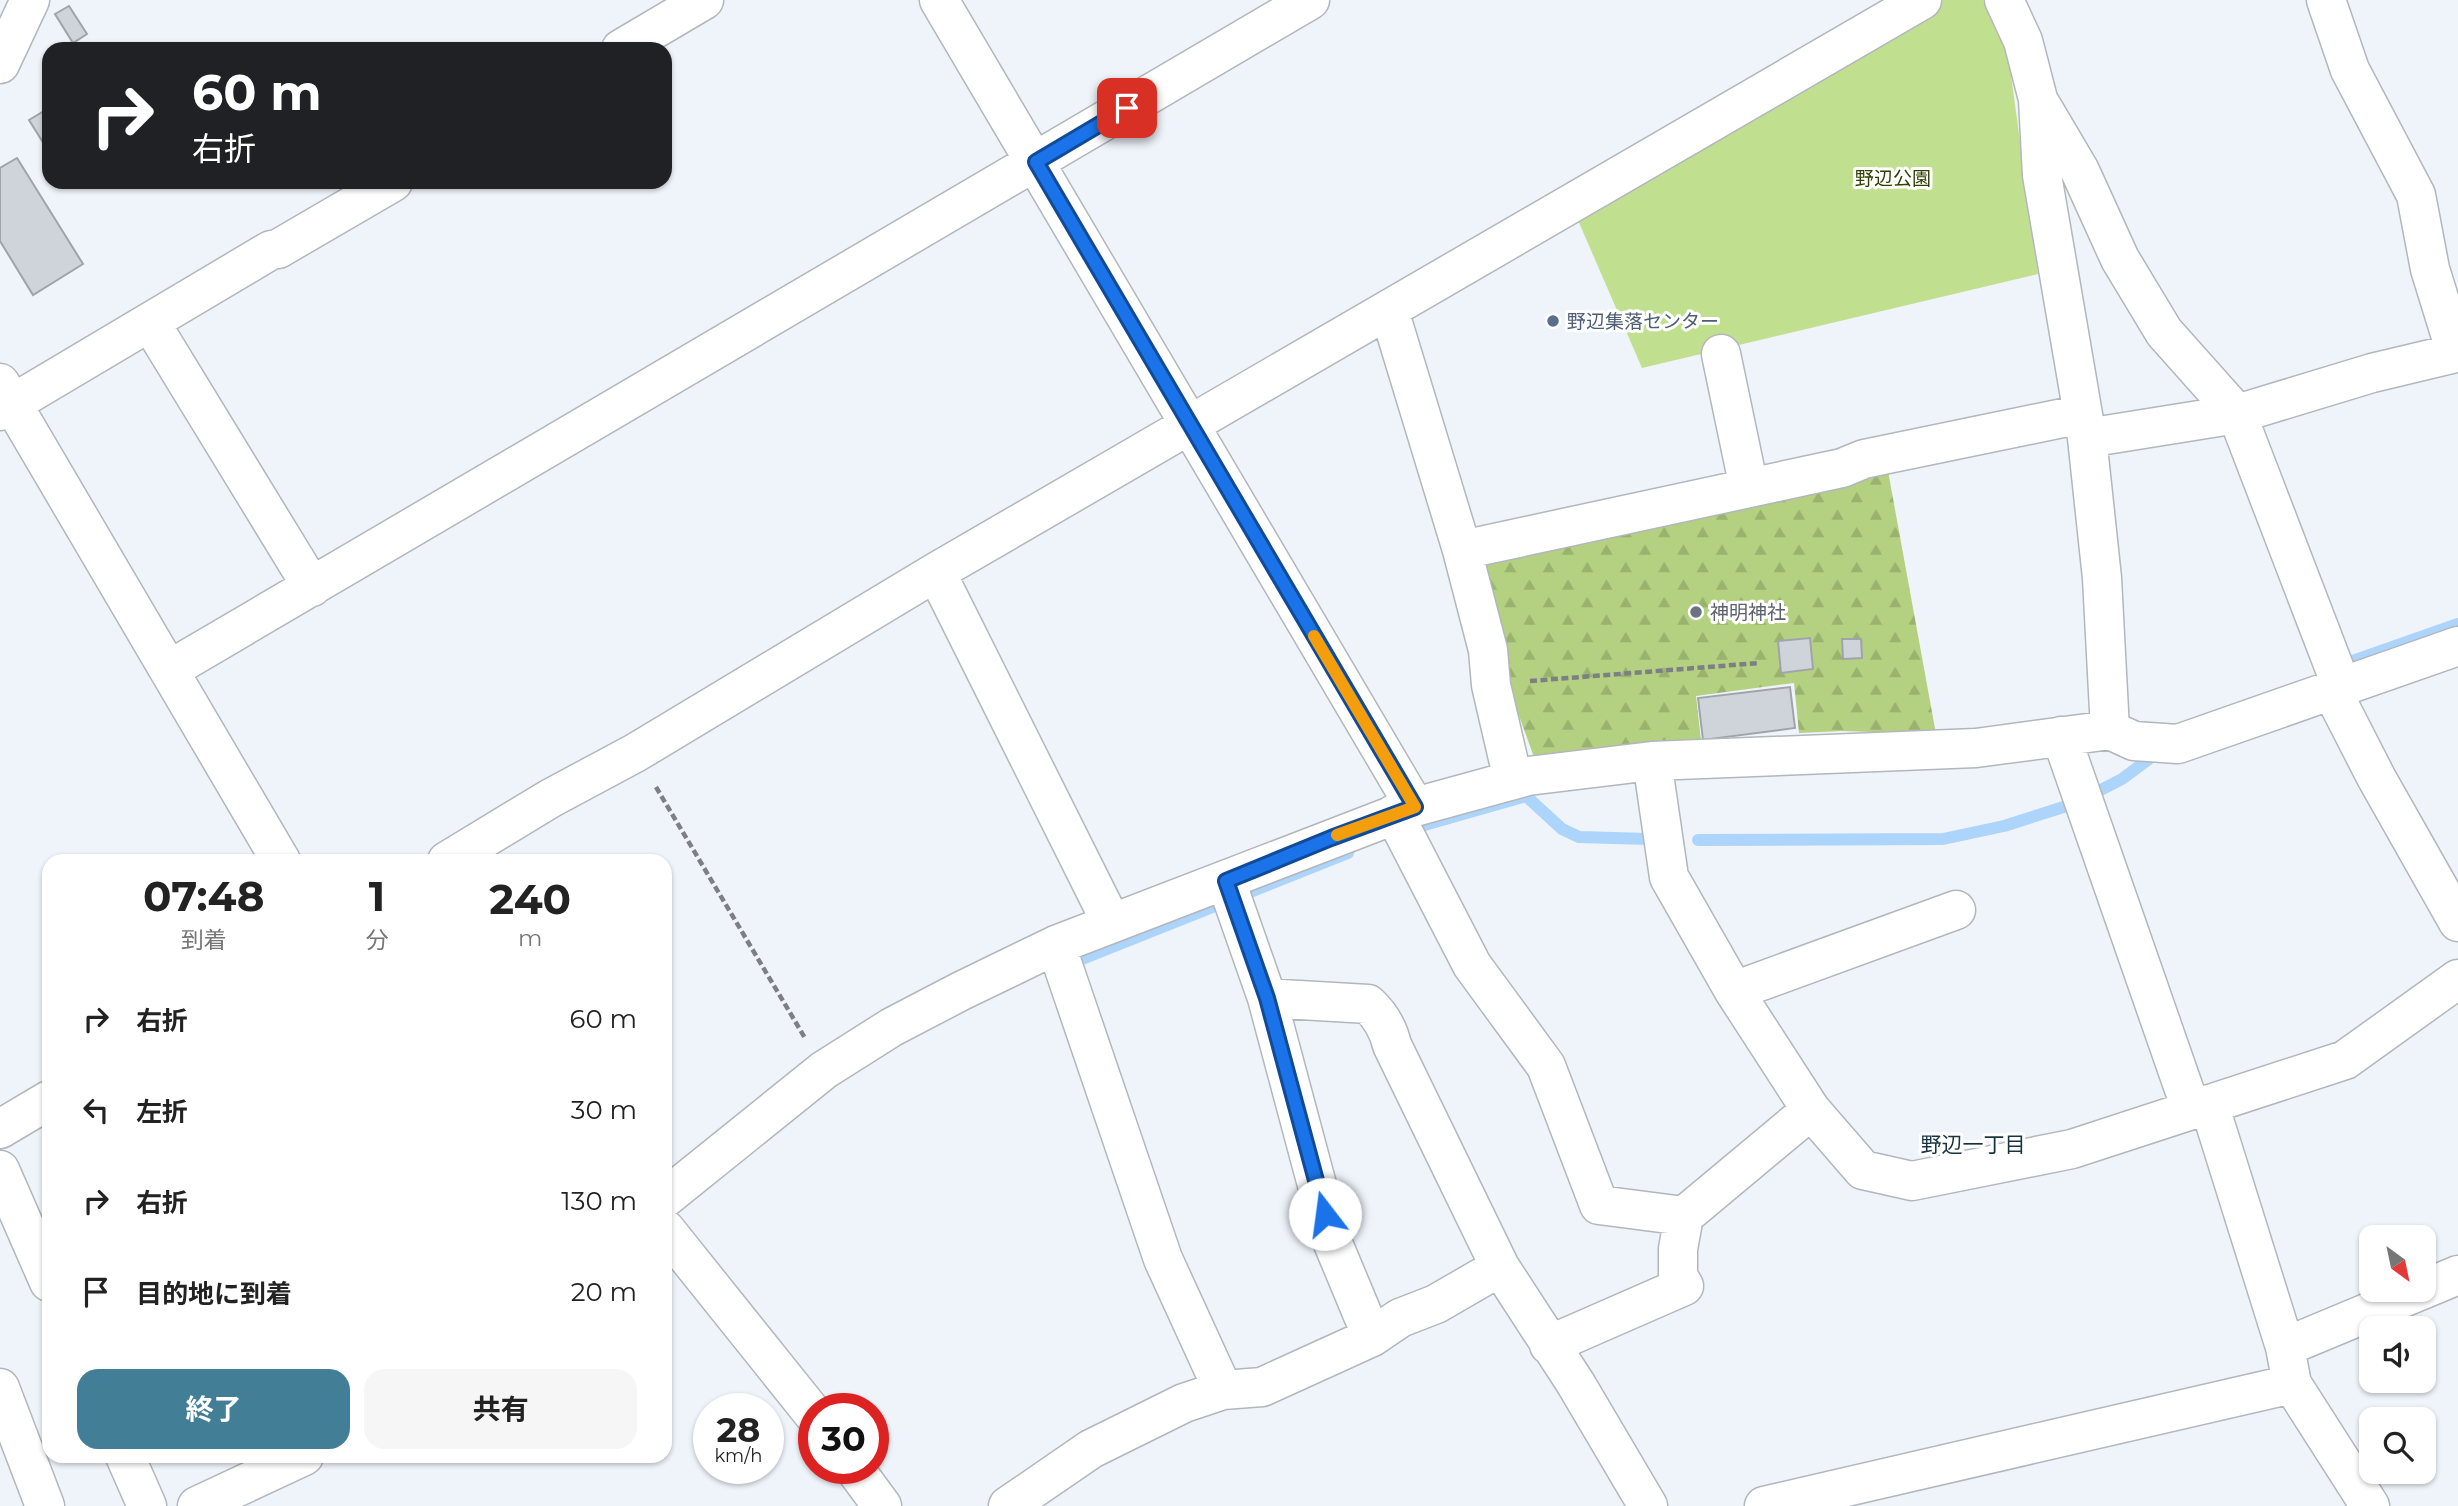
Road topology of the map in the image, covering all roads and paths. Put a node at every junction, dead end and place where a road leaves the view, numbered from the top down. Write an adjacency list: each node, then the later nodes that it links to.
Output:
1 (30, 0): 9 (street)
2 (704, 0): 8 (street)
3 (939, 0): 11 (street)
4 (1310, 0): 11 (street)
5 (1922, 0): 13 (street)
6 (2004, 0): 10 (street)
7 (2326, 0): 17 (street)
8 (633, 42)
9 (0, 64)
10 (2038, 99): 17 (street); 19 (street)
11 (1036, 162): 18 (street); 23 (street)
12 (381, 189): 14 (street)
13 (1388, 310): 18 (street); 21 (street)
14 (150, 322): 16 (street); 23 (street)
15 (1721, 354): 20 (street)
16 (4, 399): 26 (street)
17 (2237, 414): 19 (street); 28 (street)
18 (1189, 425): 22 (street); 34 (street)
19 (2084, 426): 20 (street); 29 (street)
20 (1749, 488): 21 (street)
21 (1462, 550): 27 (street)
22 (936, 572): 31 (street); 39 (street)
23 (312, 587): 26 (street)
24 (2458, 646): 28 (street)
25 (1759, 663): 27 (path)
26 (169, 670): 35 (street)
27 (1491, 685): 33 (street)
28 (2336, 687): 29 (street); 40 (street)
29 (2110, 730): 30 (street)
30 (2061, 736): 32 (street); 47 (street)
31 (635, 753): 36 (street); 45 (path)
32 (1652, 761): 33 (street); 43 (street)
33 (1513, 780): 34 (street)
34 (1404, 810): 37 (street); 52 (street)
35 (277, 854)
36 (459, 854)
37 (1226, 881): 39 (street); 44 (street)
38 (1956, 910): 43 (street)
39 (1111, 922): 41 (street)
40 (2458, 922)
41 (1056, 945): 45 (street); 62 (street)
42 (2458, 979): 47 (street)
43 (1734, 990): 48 (street)
44 (1267, 998): 55 (street); 57 (street)
45 (824, 1070): 51 (street)
46 (42, 1104): 49 (street)
47 (2200, 1107): 48 (street); 59 (street)
48 (1811, 1110): 52 (street)
49 (0, 1129)
50 (0, 1170): 54 (street)
51 (672, 1192)
52 (1685, 1216): 58 (street)
53 (672, 1238): 63 (street)
54 (42, 1266)
55 (1500, 1267): 57 (street); 58 (street)
56 (2458, 1275): 59 (street)
57 (1372, 1337): 62 (street)
58 (1549, 1345): 72 (street)
59 (2285, 1347): 60 (street)
60 (2292, 1384): 73 (street); 74 (street)
61 (0, 1388): 67 (street)
62 (1223, 1390): 71 (street)
63 (798, 1395)
64 (128, 1463): 68 (street)
65 (289, 1463): 69 (street)
66 (866, 1484): 70 (street)
67 (46, 1506)
68 (147, 1506)
69 (197, 1506)
70 (882, 1506)
71 (1008, 1506)
72 (1648, 1506)
73 (1764, 1506)
74 (2370, 1506)

